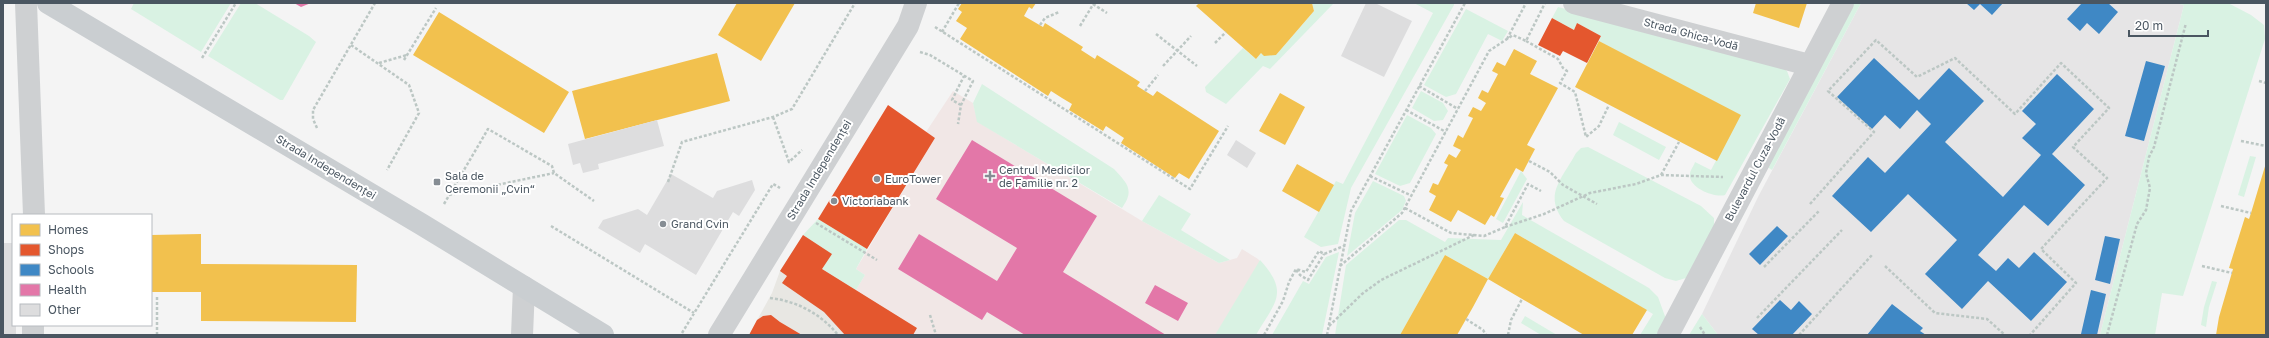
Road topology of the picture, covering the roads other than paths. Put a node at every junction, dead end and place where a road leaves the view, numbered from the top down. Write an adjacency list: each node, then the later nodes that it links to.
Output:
1 (26, 3): 7 (street)
2 (48, 3): 8 (main road, Strada Independenței)
3 (916, 3): 11 (street, Strada Independenței)
4 (1574, 3): 6 (street, Strada Ghica-Vodă)
5 (1843, 3): 6 (street, Bulevardul Cuza-Vodă)
6 (1809, 65): 12 (street, Bulevardul Cuza-Vodă)
7 (34, 214)
8 (524, 287): 9 (street); 10 (main road, Strada Independenței)
9 (522, 335)
10 (602, 335)
11 (719, 335)
12 (1668, 335)

